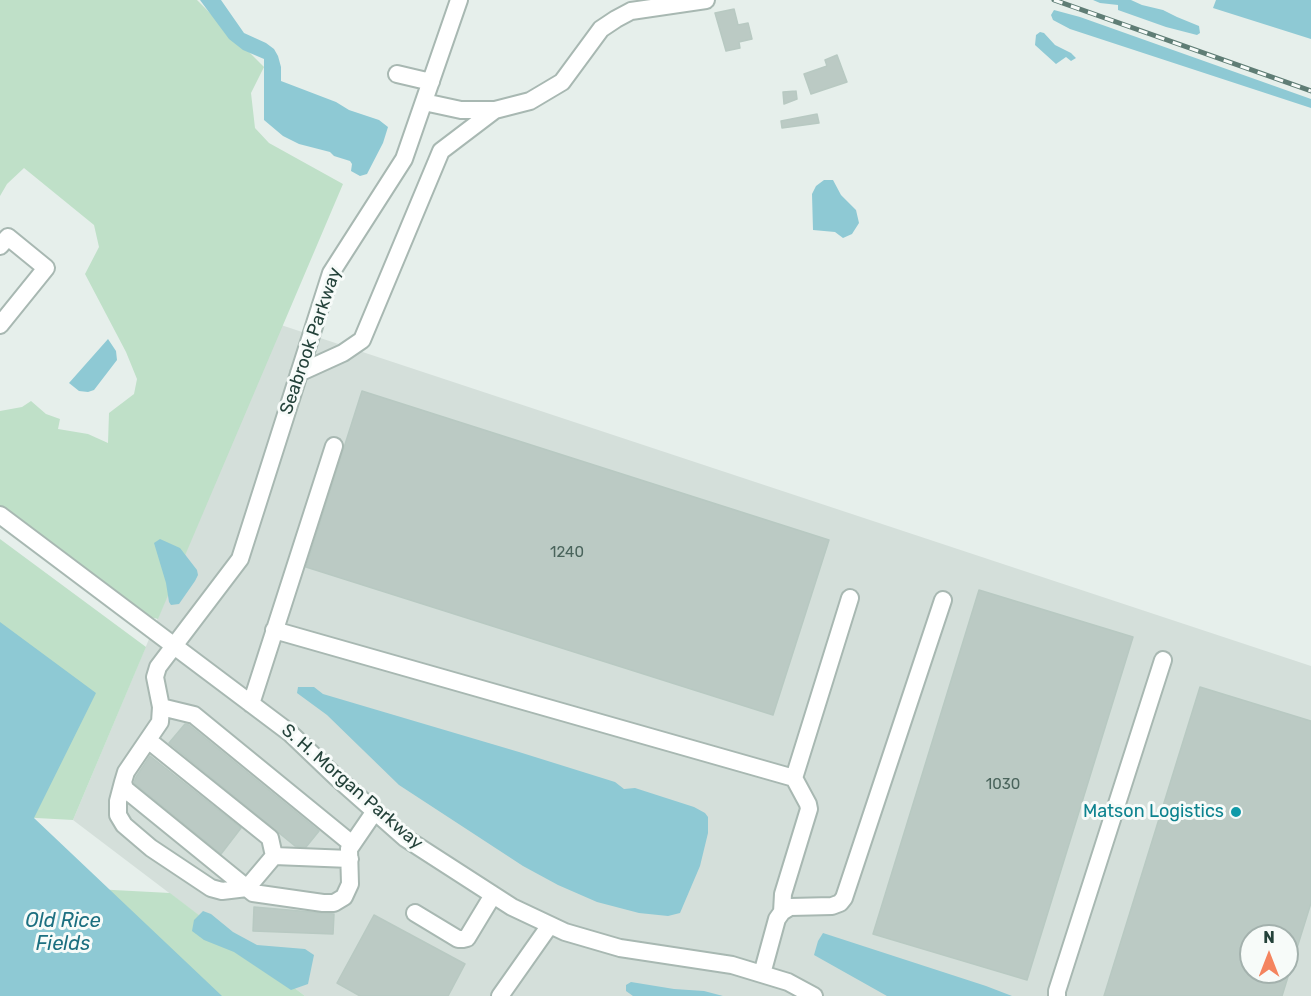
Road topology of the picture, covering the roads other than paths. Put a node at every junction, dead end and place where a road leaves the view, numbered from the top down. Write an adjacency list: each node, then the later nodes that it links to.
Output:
1 (459, 0): 4 (street, Seabrook Parkway)
2 (706, 0): 6 (street)
3 (397, 74): 4 (street)
4 (430, 82): 5 (street, Seabrook Parkway)
5 (424, 102): 6 (street); 9 (street, Seabrook Parkway)
6 (495, 110): 9 (street)
7 (0, 246): 8 (street)
8 (0, 325)
9 (299, 373): 15 (street, Seabrook Parkway)
10 (334, 446): 14 (street)
11 (0, 515): 15 (street, S. H. Morgan Parkway)
12 (850, 598): 20 (street)
13 (943, 600): 28 (street)
14 (274, 630): 17 (street); 20 (street)
15 (175, 647): 17 (street, S. H. Morgan Parkway); 18 (street, Seabrook Parkway)
16 (1163, 660): 33 (street)
17 (251, 704): 22 (street, S. H. Morgan Parkway)
18 (161, 707): 19 (street); 23 (street)
19 (148, 740): 21 (street); 24 (street)
20 (794, 778): 28 (street)
21 (123, 782): 25 (street); 25 (street)
22 (375, 811): 23 (street); 26 (street, S. H. Morgan Parkway)
23 (351, 852): 24 (street); 25 (street)
24 (274, 856): 25 (street)
25 (247, 888)
26 (494, 895): 27 (street); 29 (street, S. H. Morgan Parkway)
27 (415, 912)
28 (782, 912): 30 (street)
29 (550, 925): 30 (street, S. H. Morgan Parkway); 31 (street)
30 (762, 974): 32 (street, S. H. Morgan Parkway)
31 (500, 996)
32 (814, 996)
33 (1057, 996)

